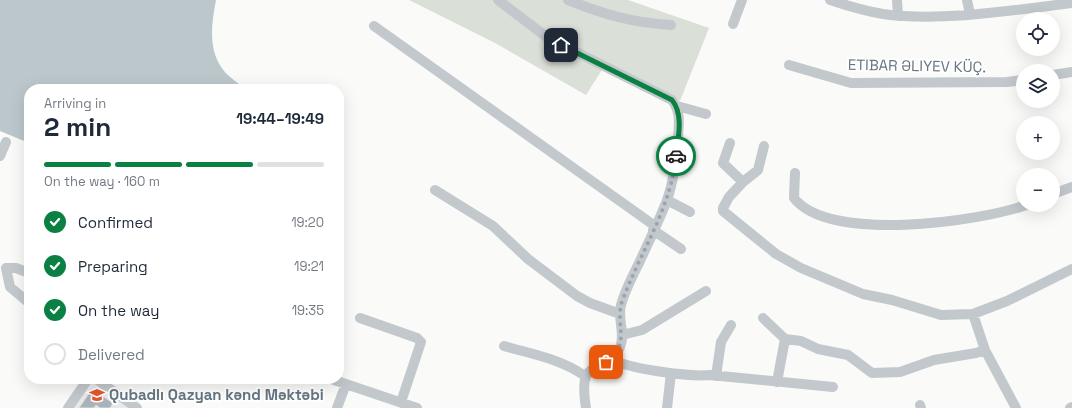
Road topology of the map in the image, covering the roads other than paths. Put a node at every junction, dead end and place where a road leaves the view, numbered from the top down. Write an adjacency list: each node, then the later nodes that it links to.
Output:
1 (498, 0): 18 (street)
2 (568, 0): 12 (street)
3 (742, 0): 11 (street)
4 (830, 0): 10 (street)
5 (897, 0): 10 (street)
6 (967, 0): 9 (street)
7 (1072, 3): 8 (street)
8 (1034, 4): 9 (street)
9 (970, 14): 10 (street)
10 (898, 16)
11 (733, 24)
12 (671, 25)
13 (374, 26): 32 (street)
14 (789, 65): 17 (street, ETIBAR ƏLIYEV KÜÇ.)
15 (1072, 72): 16 (street)
16 (1060, 75)
17 (1016, 81)
18 (678, 110): 19 (street); 29 (street)
19 (706, 114)
20 (6, 142): 23 (street)
21 (730, 143): 25 (street)
22 (764, 146): 25 (street)
23 (0, 156)
24 (795, 173): 30 (street)
25 (744, 182): 40 (street)
26 (1072, 186): 28 (street)
27 (434, 190): 39 (street)
28 (1060, 191)
29 (667, 200): 31 (street); 32 (street)
30 (1016, 209)
31 (690, 212)
32 (654, 228): 33 (street); 39 (street)
33 (681, 249)
34 (3, 266): 35 (street); 38 (street)
35 (24, 271)
36 (1070, 274): 40 (street)
37 (706, 291): 44 (street)
38 (24, 299)
39 (620, 314): 44 (street)
40 (973, 314): 47 (street)
41 (360, 318): 57 (street)
42 (764, 318): 45 (street)
43 (731, 324): 51 (street)
44 (622, 335): 48 (street)
45 (785, 339): 47 (street); 52 (street)
46 (504, 346): 50 (street)
47 (986, 350): 64 (street)
48 (611, 359): 49 (street); 50 (street)
49 (671, 373): 51 (street); 63 (street)
50 (585, 376): 62 (street)
51 (716, 376): 52 (street)
52 (776, 382): 56 (street)
53 (85, 384): 58 (street)
54 (103, 384): 59 (street)
55 (346, 384): 57 (street); 60 (street)
56 (833, 387)
57 (401, 402): 61 (street)
58 (68, 408)
59 (137, 408)
60 (337, 408)
61 (417, 408)
62 (586, 408)
63 (668, 408)
64 (1016, 408)

